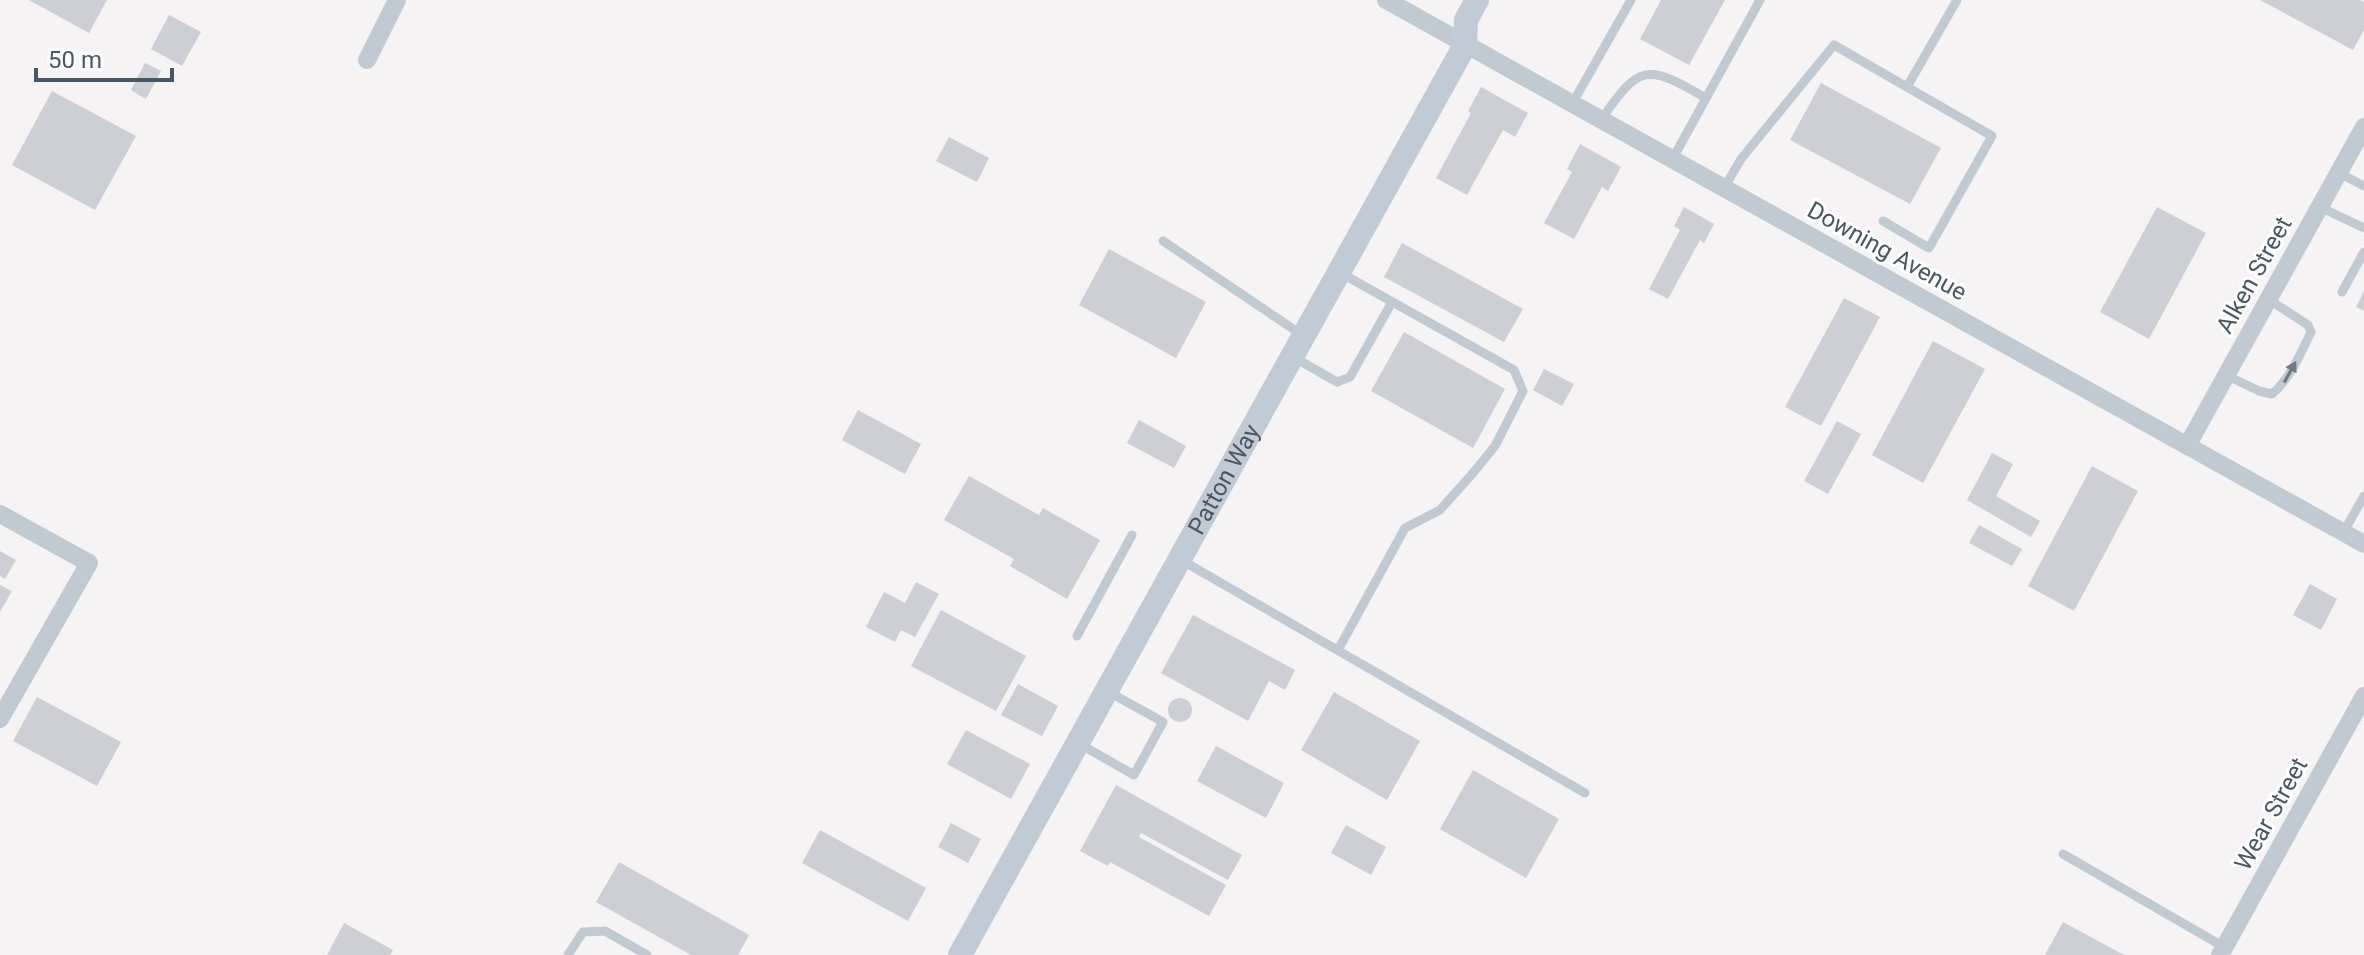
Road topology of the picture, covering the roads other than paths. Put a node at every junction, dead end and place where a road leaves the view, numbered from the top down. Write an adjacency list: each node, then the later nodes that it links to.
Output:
1 (397, 0): 8 (street)
2 (1386, 0): 7 (street, Downing Avenue)
3 (1477, 0): 7 (street, Patton Way)
4 (1631, 0): 11 (lane)
5 (1760, 0): 10 (lane)
6 (1957, 0): 9 (lane)
7 (1465, 45): 11 (street, Downing Avenue); 23 (street, Patton Way)
8 (367, 60)
9 (1907, 87): 17 (lane); 19 (lane)
10 (1706, 98): 12 (lane); 14 (lane)
11 (1572, 104): 12 (street, Downing Avenue)
12 (1601, 120): 14 (street, Downing Avenue)
13 (2364, 127): 15 (street, Alken Street)
14 (1672, 160): 17 (street, Downing Avenue)
15 (2339, 173): 16 (lane); 18 (street, Alken Street)
16 (2364, 186)
17 (1724, 188): 29 (street, Downing Avenue)
18 (2320, 207): 20 (lane); 25 (street, Alken Street)
19 (1883, 221)
20 (2364, 228)
21 (1163, 241): 27 (lane)
22 (2364, 252): 24 (lane)
23 (1339, 272): 26 (lane); 27 (street, Patton Way)
24 (2342, 292)
25 (2268, 299): 28 (street, Alken Street); 28 (lane, one-way to 25)
26 (1392, 302): 27 (lane); 37 (lane)
27 (1298, 346): 35 (street, Patton Way)
28 (2226, 375): 29 (street, Alken Street)
29 (2187, 446): 32 (street, Downing Avenue)
30 (2364, 496): 32 (lane)
31 (0, 514): 40 (street)
32 (2343, 533): 34 (street, Downing Avenue)
33 (1132, 535): 36 (lane)
34 (2364, 544)
35 (1180, 559): 37 (lane); 38 (street, Patton Way)
36 (1077, 636)
37 (1338, 650): 42 (lane)
38 (1107, 691): 41 (street, Patton Way); 41 (lane)
39 (2364, 696): 44 (street, Wear Street)
40 (0, 719)
41 (1078, 743): 47 (street, Patton Way)
42 (1585, 793)
43 (2063, 854): 44 (lane)
44 (2222, 951)
45 (568, 955): 46 (lane)
46 (647, 955)
47 (960, 955)

